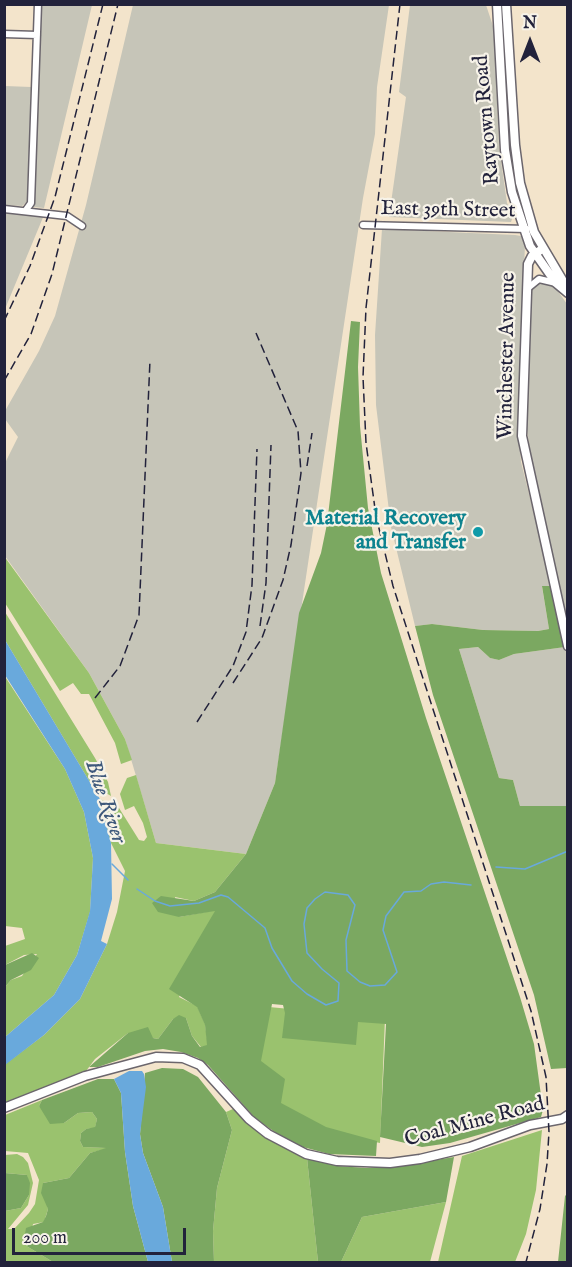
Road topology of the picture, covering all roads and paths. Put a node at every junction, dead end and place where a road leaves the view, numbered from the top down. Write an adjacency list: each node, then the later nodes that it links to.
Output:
1 (38, 4): 4 (street)
2 (502, 5): 5 (street, Raytown Road); 6 (street, Raytown Road)
3 (4, 34): 4 (street)
4 (38, 35): 8 (street)
5 (503, 110): 6 (street); 11 (street, Raytown Road)
6 (512, 110): 12 (street, Raytown Road)
7 (4, 209): 8 (street)
8 (26, 210): 10 (street)
9 (363, 225): 11 (street, East 39th Street)
10 (82, 226)
11 (523, 229): 12 (street, East 39th Street); 13 (street, Raytown Road)
12 (533, 229): 13 (street, Raytown Road)
13 (538, 252): 14 (street, Raytown Road); 15 (street, Winchester Avenue); 16 (street, Raytown Road)
14 (556, 283): 15 (street); 16 (street, Raytown Road)
15 (528, 288): 17 (street, Winchester Avenue)
16 (566, 292)
17 (567, 646)
18 (4, 1108): 19 (street, Coal Mine Road)
19 (567, 1115)

